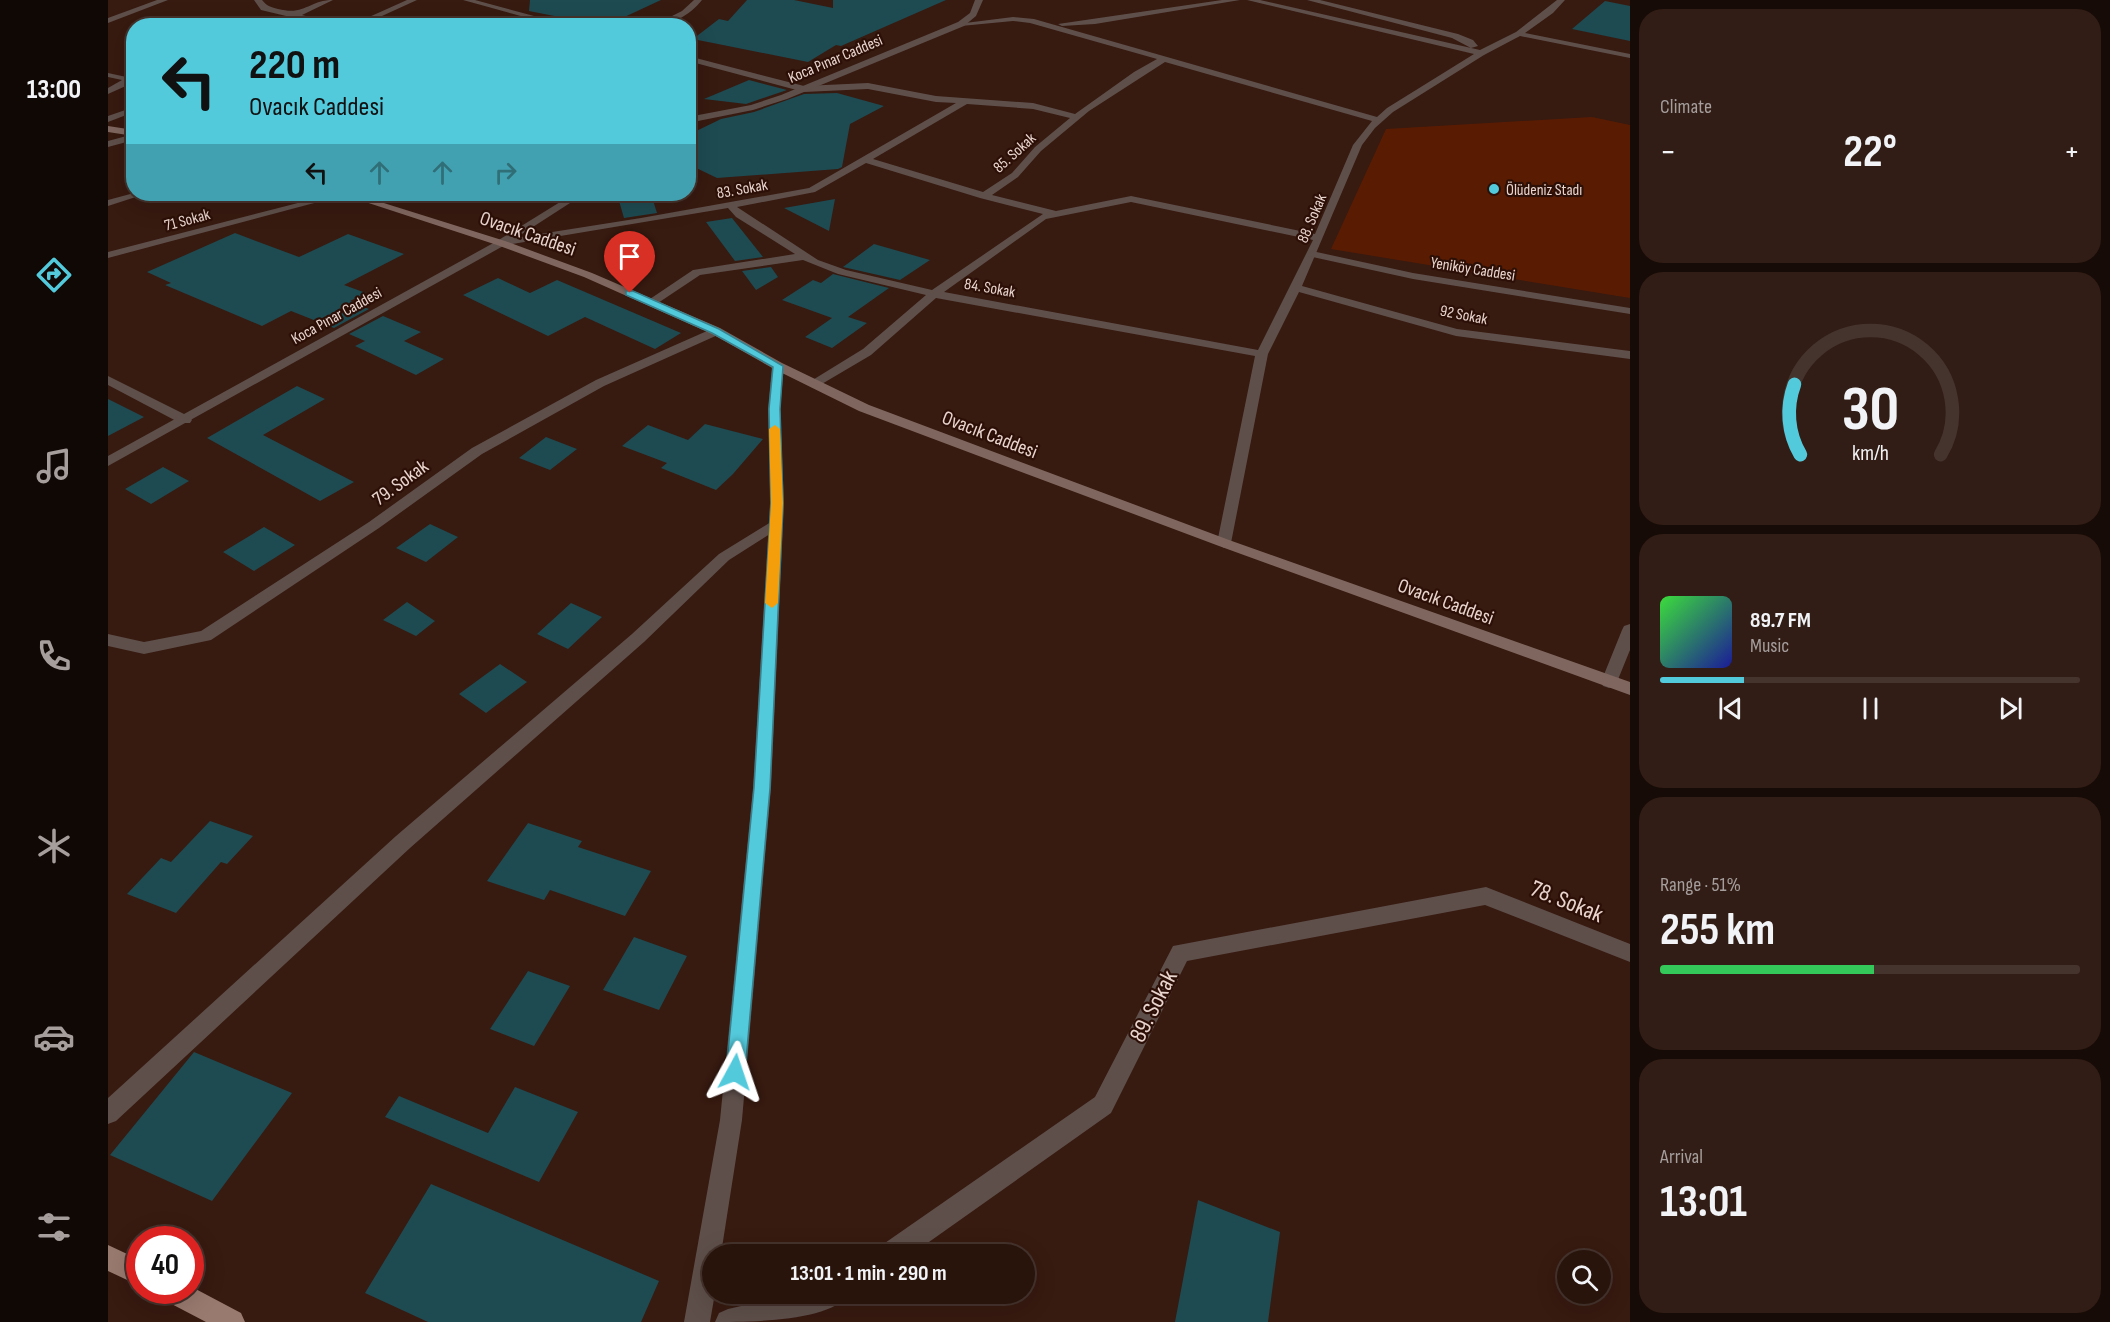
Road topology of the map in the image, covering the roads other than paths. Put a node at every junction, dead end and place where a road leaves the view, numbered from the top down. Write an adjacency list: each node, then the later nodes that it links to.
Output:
1 (164, 0): 17 (street)
2 (258, 0): 12 (street)
3 (329, 0): 12 (street)
4 (413, 0): 14 (street)
5 (467, 0): 15 (street)
6 (698, 0): 16 (street)
7 (976, 0): 18 (street, Koca Pınar Caddesi)
8 (1236, 0): 19 (street)
9 (1251, 0): 21 (street)
10 (1311, 0): 21 (street)
11 (1561, 0): 20 (street, 88. Sokak)
12 (293, 16): 13 (street)
13 (302, 18)
14 (371, 18)
15 (537, 18)
16 (672, 18)
17 (108, 21)
18 (961, 24): 19 (street); 28 (street, Koca Pınar Caddesi)
19 (1048, 25): 23 (street)
20 (1519, 34): 21 (street, 88. Sokak); 22 (street)
21 (1481, 53): 35 (street, 88. Sokak)
22 (1630, 56)
23 (1165, 58): 32 (street, 85. Sokak); 35 (street)
24 (696, 60): 28 (street)
25 (108, 75): 26 (street)
26 (126, 78)
27 (126, 80): 29 (street)
28 (804, 89): 30 (street); 34 (street, Koca Pınar Caddesi)
29 (108, 91)
30 (966, 101): 32 (street); 40 (street, 83. Sokak)
31 (126, 112): 33 (street)
32 (1077, 117): 41 (street, 85. Sokak)
33 (108, 118)
34 (696, 119)
35 (1378, 120): 49 (street, 88. Sokak)
36 (108, 129): 37 (main road)
37 (126, 133)
38 (126, 138): 39 (street)
39 (108, 144)
40 (864, 159): 41 (street, 85. Sokak); 47 (street, 83. Sokak)
41 (984, 196): 48 (street)
42 (126, 198): 46 (street)
43 (318, 201): 51 (street, 71 Sokak)
44 (367, 201): 50 (main road, Ovacık Caddesi)
45 (568, 201): 50 (street, Koca Pınar Caddesi)
46 (108, 203)
47 (731, 206): 50 (street, 83. Sokak); 53 (street, 84. Sokak)
48 (1056, 214): 49 (street); 55 (street)
49 (1319, 238): 52 (street, 88. Sokak)
50 (501, 243): 56 (main road, Ovacık Caddesi); 64 (street, Koca Pınar Caddesi)
51 (108, 255)
52 (1312, 255): 54 (street, 88. Sokak); 57 (street, Yeniköy Caddesi)
53 (806, 256): 55 (street, 84. Sokak); 56 (street)
54 (1296, 288): 59 (street, 88. Sokak); 60 (street, 92 Sokak)
55 (934, 294): 59 (street, 84. Sokak); 63 (street)
56 (651, 303): 58 (main road, Ovacık Caddesi)
57 (1630, 311)
58 (716, 331): 61 (main road, Ovacık Caddesi); 69 (street, 79. Sokak)
59 (1262, 354): 67 (street, 88. Sokak)
60 (1630, 355)
61 (778, 366): 63 (main road, Ovacık Caddesi); 66 (street)
62 (108, 380): 64 (street)
63 (815, 384): 67 (main road, Ovacık Caddesi)
64 (185, 420): 65 (street, Koca Pınar Caddesi)
65 (108, 462)
66 (776, 524): 74 (street); 81 (street)
67 (1224, 543): 70 (main road, Ovacık Caddesi)
68 (1630, 630): 70 (street)
69 (108, 640)
70 (1610, 681): 71 (main road, Ovacık Caddesi)
71 (1630, 689)
72 (1486, 896): 73 (street, 78. Sokak); 75 (street, 89. Sokak)
73 (1630, 953)
74 (108, 1113)
75 (905, 1244)
76 (108, 1257): 77 (main road)
77 (126, 1267)
78 (198, 1304): 80 (main road)
79 (805, 1304): 82 (street)
80 (232, 1322)
81 (697, 1322)
82 (728, 1322)

